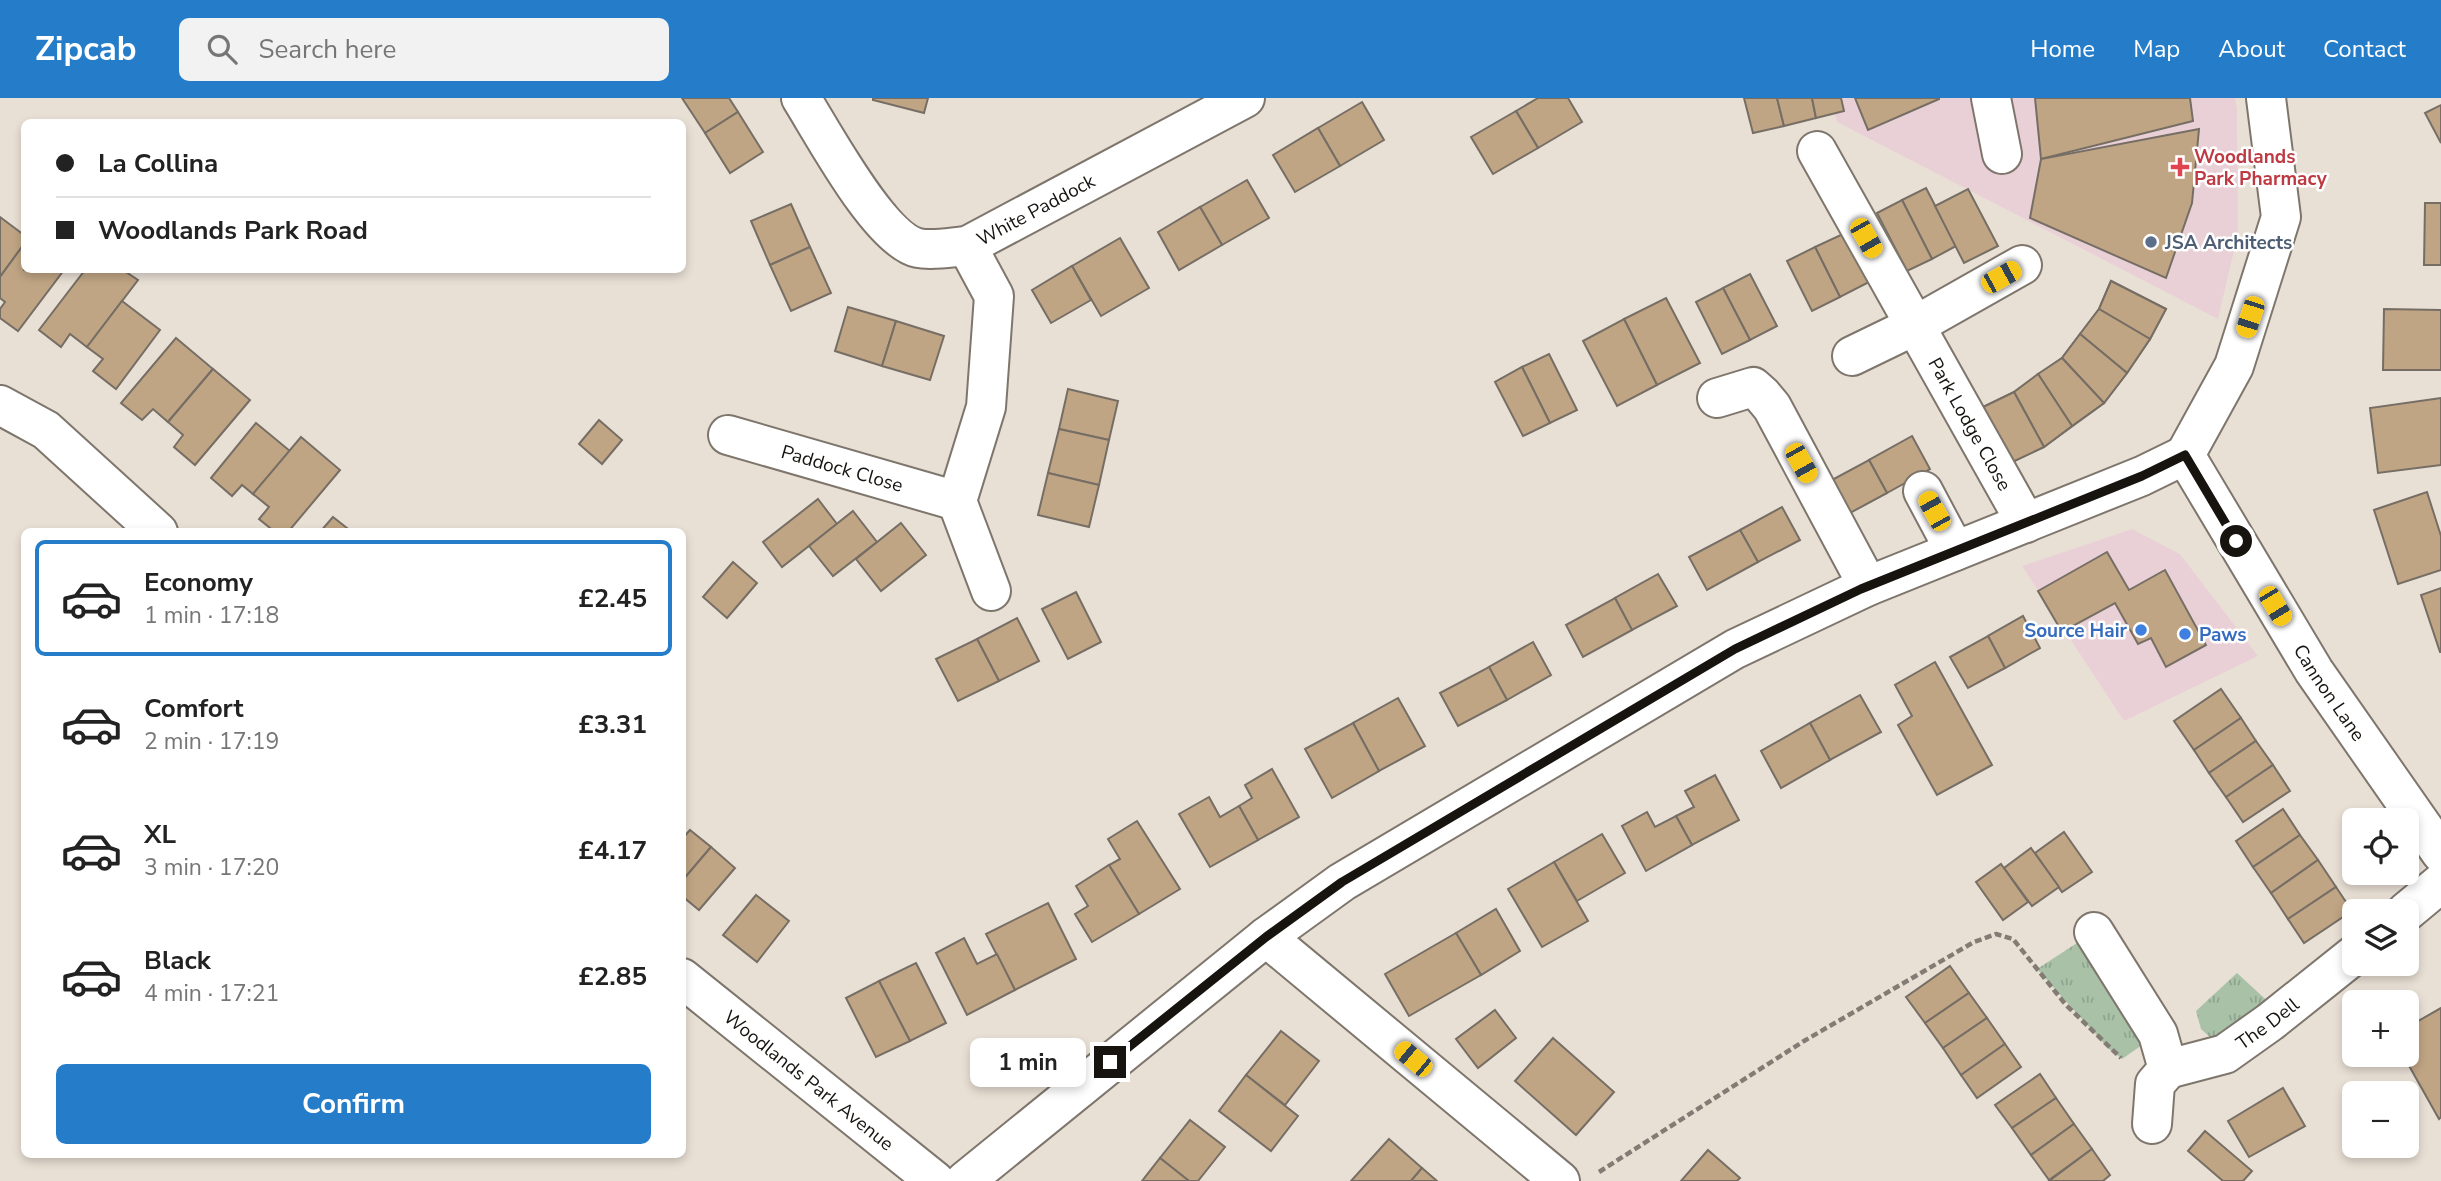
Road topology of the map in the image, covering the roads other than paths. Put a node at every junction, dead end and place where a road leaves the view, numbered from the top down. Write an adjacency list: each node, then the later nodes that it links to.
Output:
1 (801, 98): 7 (street, White Paddock)
2 (1245, 98): 7 (street, White Paddock)
3 (1991, 98): 6 (street)
4 (2266, 98): 14 (street)
5 (1817, 151): 9 (street, Park Lodge Close)
6 (2002, 154)
7 (967, 246): 16 (street)
8 (2022, 265): 9 (street)
9 (1916, 325): 10 (street); 17 (street, Park Lodge Close)
10 (1852, 356)
11 (1717, 398): 20 (street)
12 (0, 405): 18 (street)
13 (728, 435): 16 (street, Paddock Close)
14 (2185, 455): 17 (street); 22 (street, Cannon Lane)
15 (1923, 491): 19 (street)
16 (957, 500): 21 (street)
17 (2026, 523): 19 (street)
18 (154, 528)
19 (1955, 551): 20 (street)
20 (1868, 586): 26 (street)
21 (991, 591)
22 (2441, 853)
23 (2441, 883): 24 (street)
24 (2419, 901)
25 (2094, 932): 29 (street)
26 (1266, 937): 31 (street); 33 (street)
27 (2342, 965): 29 (street, The Dell)
28 (686, 981): 32 (street, Woodlands Park Avenue)
29 (2162, 1076): 30 (street)
30 (2152, 1124)
31 (1578, 1177)
32 (935, 1181)
33 (965, 1181)

